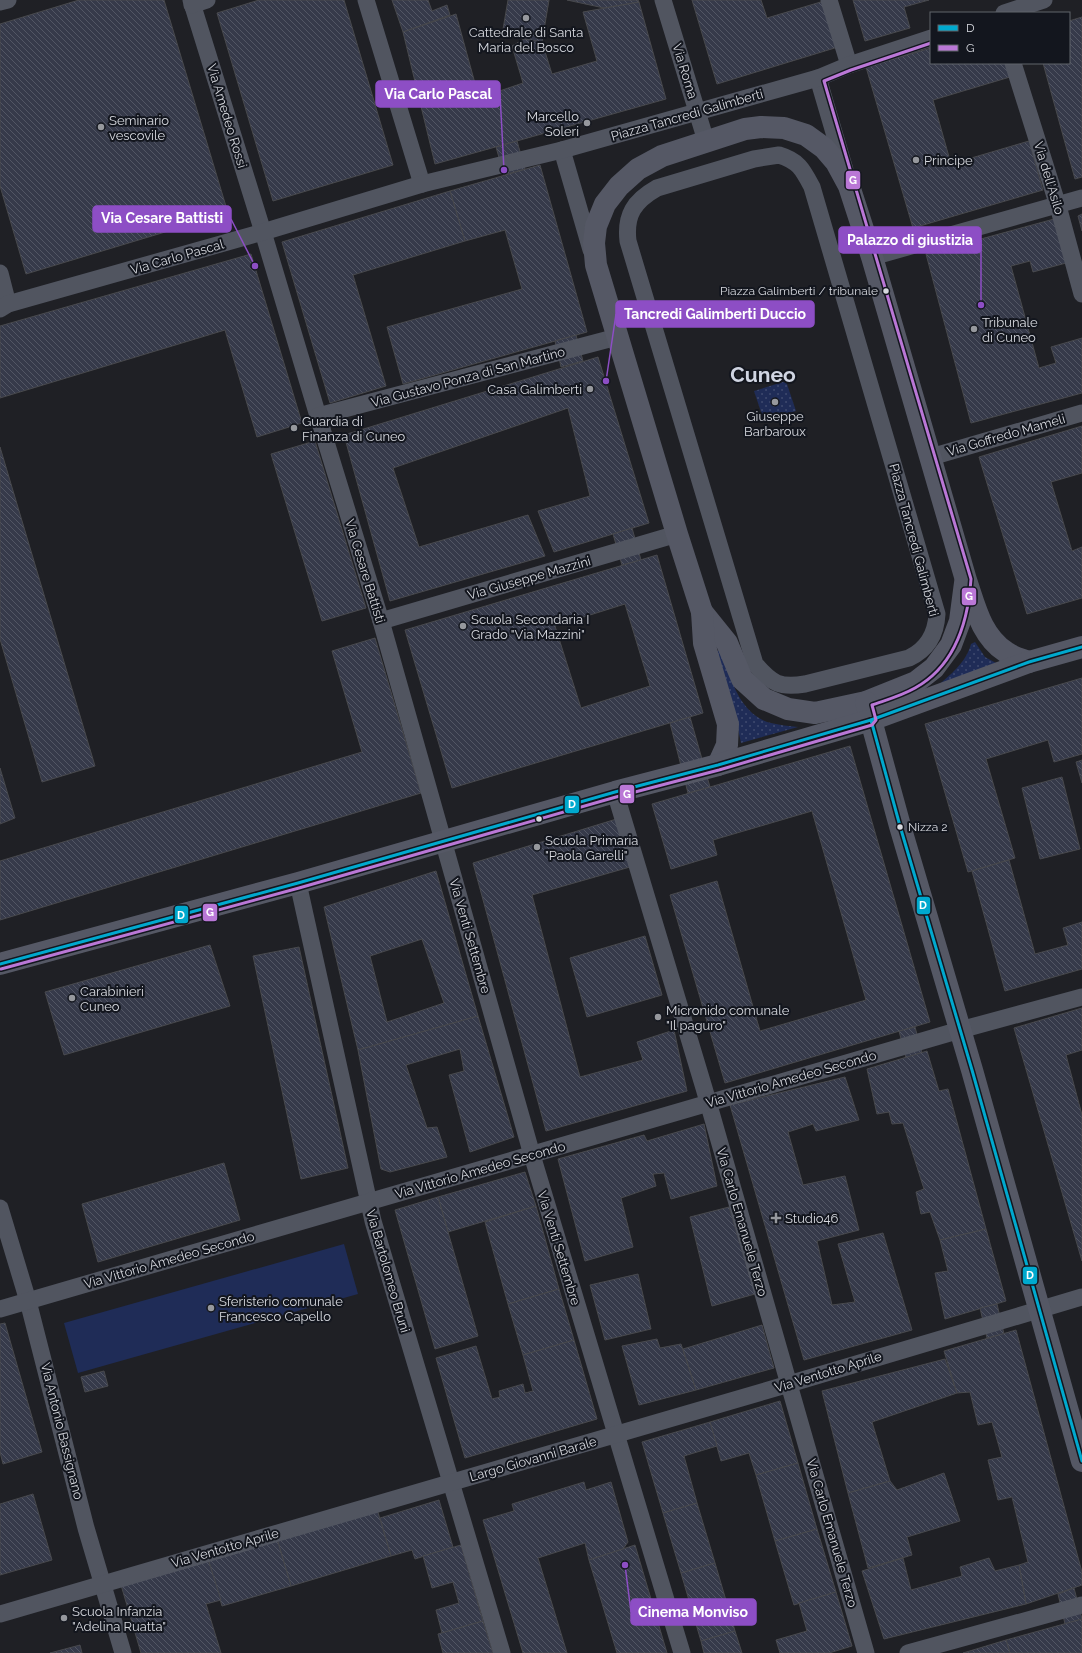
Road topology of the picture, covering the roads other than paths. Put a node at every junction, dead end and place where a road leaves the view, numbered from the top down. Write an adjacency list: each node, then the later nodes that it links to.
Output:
1 (8, 0): 6 (street)
2 (366, 0): 16 (street)
3 (663, 0): 13 (street, Via Roma)
4 (829, 0): 11 (street)
5 (1044, 0): 8 (street)
6 (0, 2)
7 (197, 2): 21 (street, Via Amedeo Rossi)
8 (1007, 12)
9 (930, 38): 11 (street)
10 (1014, 64): 20 (street, Via dell'Asilo)
11 (849, 65): 12 (street)
12 (818, 78): 13 (street, Piazza Tancredi Galimberti); 18 (street, Piazza Tancredi Galimberti)
13 (697, 112): 14 (street, Via Roma); 15 (street, Piazza Tancredi Galimberti)
14 (706, 141): 18 (street, Piazza Tancredi Galimberti); 23 (street, Piazza Tancredi Galimberti)
15 (562, 150): 16 (street, Via Carlo Pascal); 23 (street, Piazza Tancredi Galimberti)
16 (422, 184): 21 (street, Via Carlo Pascal)
17 (669, 184): 17 (street, Piazza Tancredi Galimberti)
18 (849, 186): 22 (street, Piazza Tancredi Galimberti)
19 (1082, 198): 20 (street)
20 (1058, 206): 22 (street); 25 (street, Via dell'Asilo)
21 (263, 232): 26 (street, Via Carlo Pascal); 29 (street, Via Cesare Battisti)
22 (872, 258): 30 (street, Piazza Tancredi Galimberti)
23 (596, 265): 27 (street, Piazza Tancredi Galimberti)
24 (0, 273): 26 (street)
25 (1082, 294)
26 (4, 306)
27 (617, 337): 29 (street, Via Gustavo Ponza di San Martino); 31 (street, Piazza Tancredi Galimberti)
28 (1082, 413): 30 (street, Via Goffredo Mameli)
29 (318, 416): 34 (street, Via Cesare Battisti)
30 (931, 457): 32 (street, Piazza Tancredi Galimberti)
31 (677, 534): 33 (street, Piazza Tancredi Galimberti); 34 (street, Via Giuseppe Mazzini)
32 (966, 580): 36 (street, Piazza Tancredi Galimberti); 37 (street, Piazza Tancredi Galimberti)
33 (702, 612): 37 (street, Piazza Tancredi Galimberti); 38 (street, Piazza Tancredi Galimberti)
34 (381, 622): 40 (street, Via Cesare Battisti)
35 (1082, 647): 36 (street)
36 (1029, 662): 37 (street, Piazza Tancredi Galimberti)
37 (869, 711): 38 (street, Piazza Tancredi Galimberti); 44 (street)
38 (718, 765): 39 (street)
39 (615, 792): 40 (street); 45 (street, Via Carlo Emanuele Terzo)
40 (443, 841): 41 (street); 46 (street, Via Venti Settembre)
41 (298, 883): 42 (street); 47 (street, Via Bartolomeo Bruni)
42 (0, 964)
43 (1082, 997): 44 (street, Via Vittorio Amedeo Secondo)
44 (960, 1030): 45 (street, Via Vittorio Amedeo Secondo); 52 (street)
45 (708, 1104): 46 (street, Via Vittorio Amedeo Secondo); 53 (street, Via Carlo Emanuele Terzo)
46 (532, 1155): 47 (street, Via Vittorio Amedeo Secondo); 54 (street, Via Venti Settembre)
47 (368, 1202): 50 (street, Via Vittorio Amedeo Secondo); 56 (street, Via Bartolomeo Bruni)
48 (0, 1208): 50 (street, Via Antonio Bassignano)
49 (1082, 1297): 52 (street, Via Ventotto Aprile)
50 (28, 1301): 51 (street, Via Vittorio Amedeo Secondo); 57 (street, Via Antonio Bassignano)
51 (0, 1309)
52 (1040, 1309): 53 (street, Via Ventotto Aprile); 55 (street)
53 (789, 1384): 54 (street, Via Ventotto Aprile); 63 (street, Via Carlo Emanuele Terzo)
54 (616, 1435): 56 (street, Largo Giovanni Barale); 62 (street, Via Venti Settembre)
55 (1082, 1461)
56 (451, 1483): 57 (street, Via Ventotto Aprile); 61 (street, Via Bartolomeo Bruni)
57 (102, 1584): 59 (street, Via Ventotto Aprile); 60 (street, Via Antonio Bassignano)
58 (1082, 1605): 64 (street)
59 (0, 1614)
60 (123, 1653)
61 (502, 1653)
62 (682, 1653)
63 (866, 1653)
64 (908, 1653)

